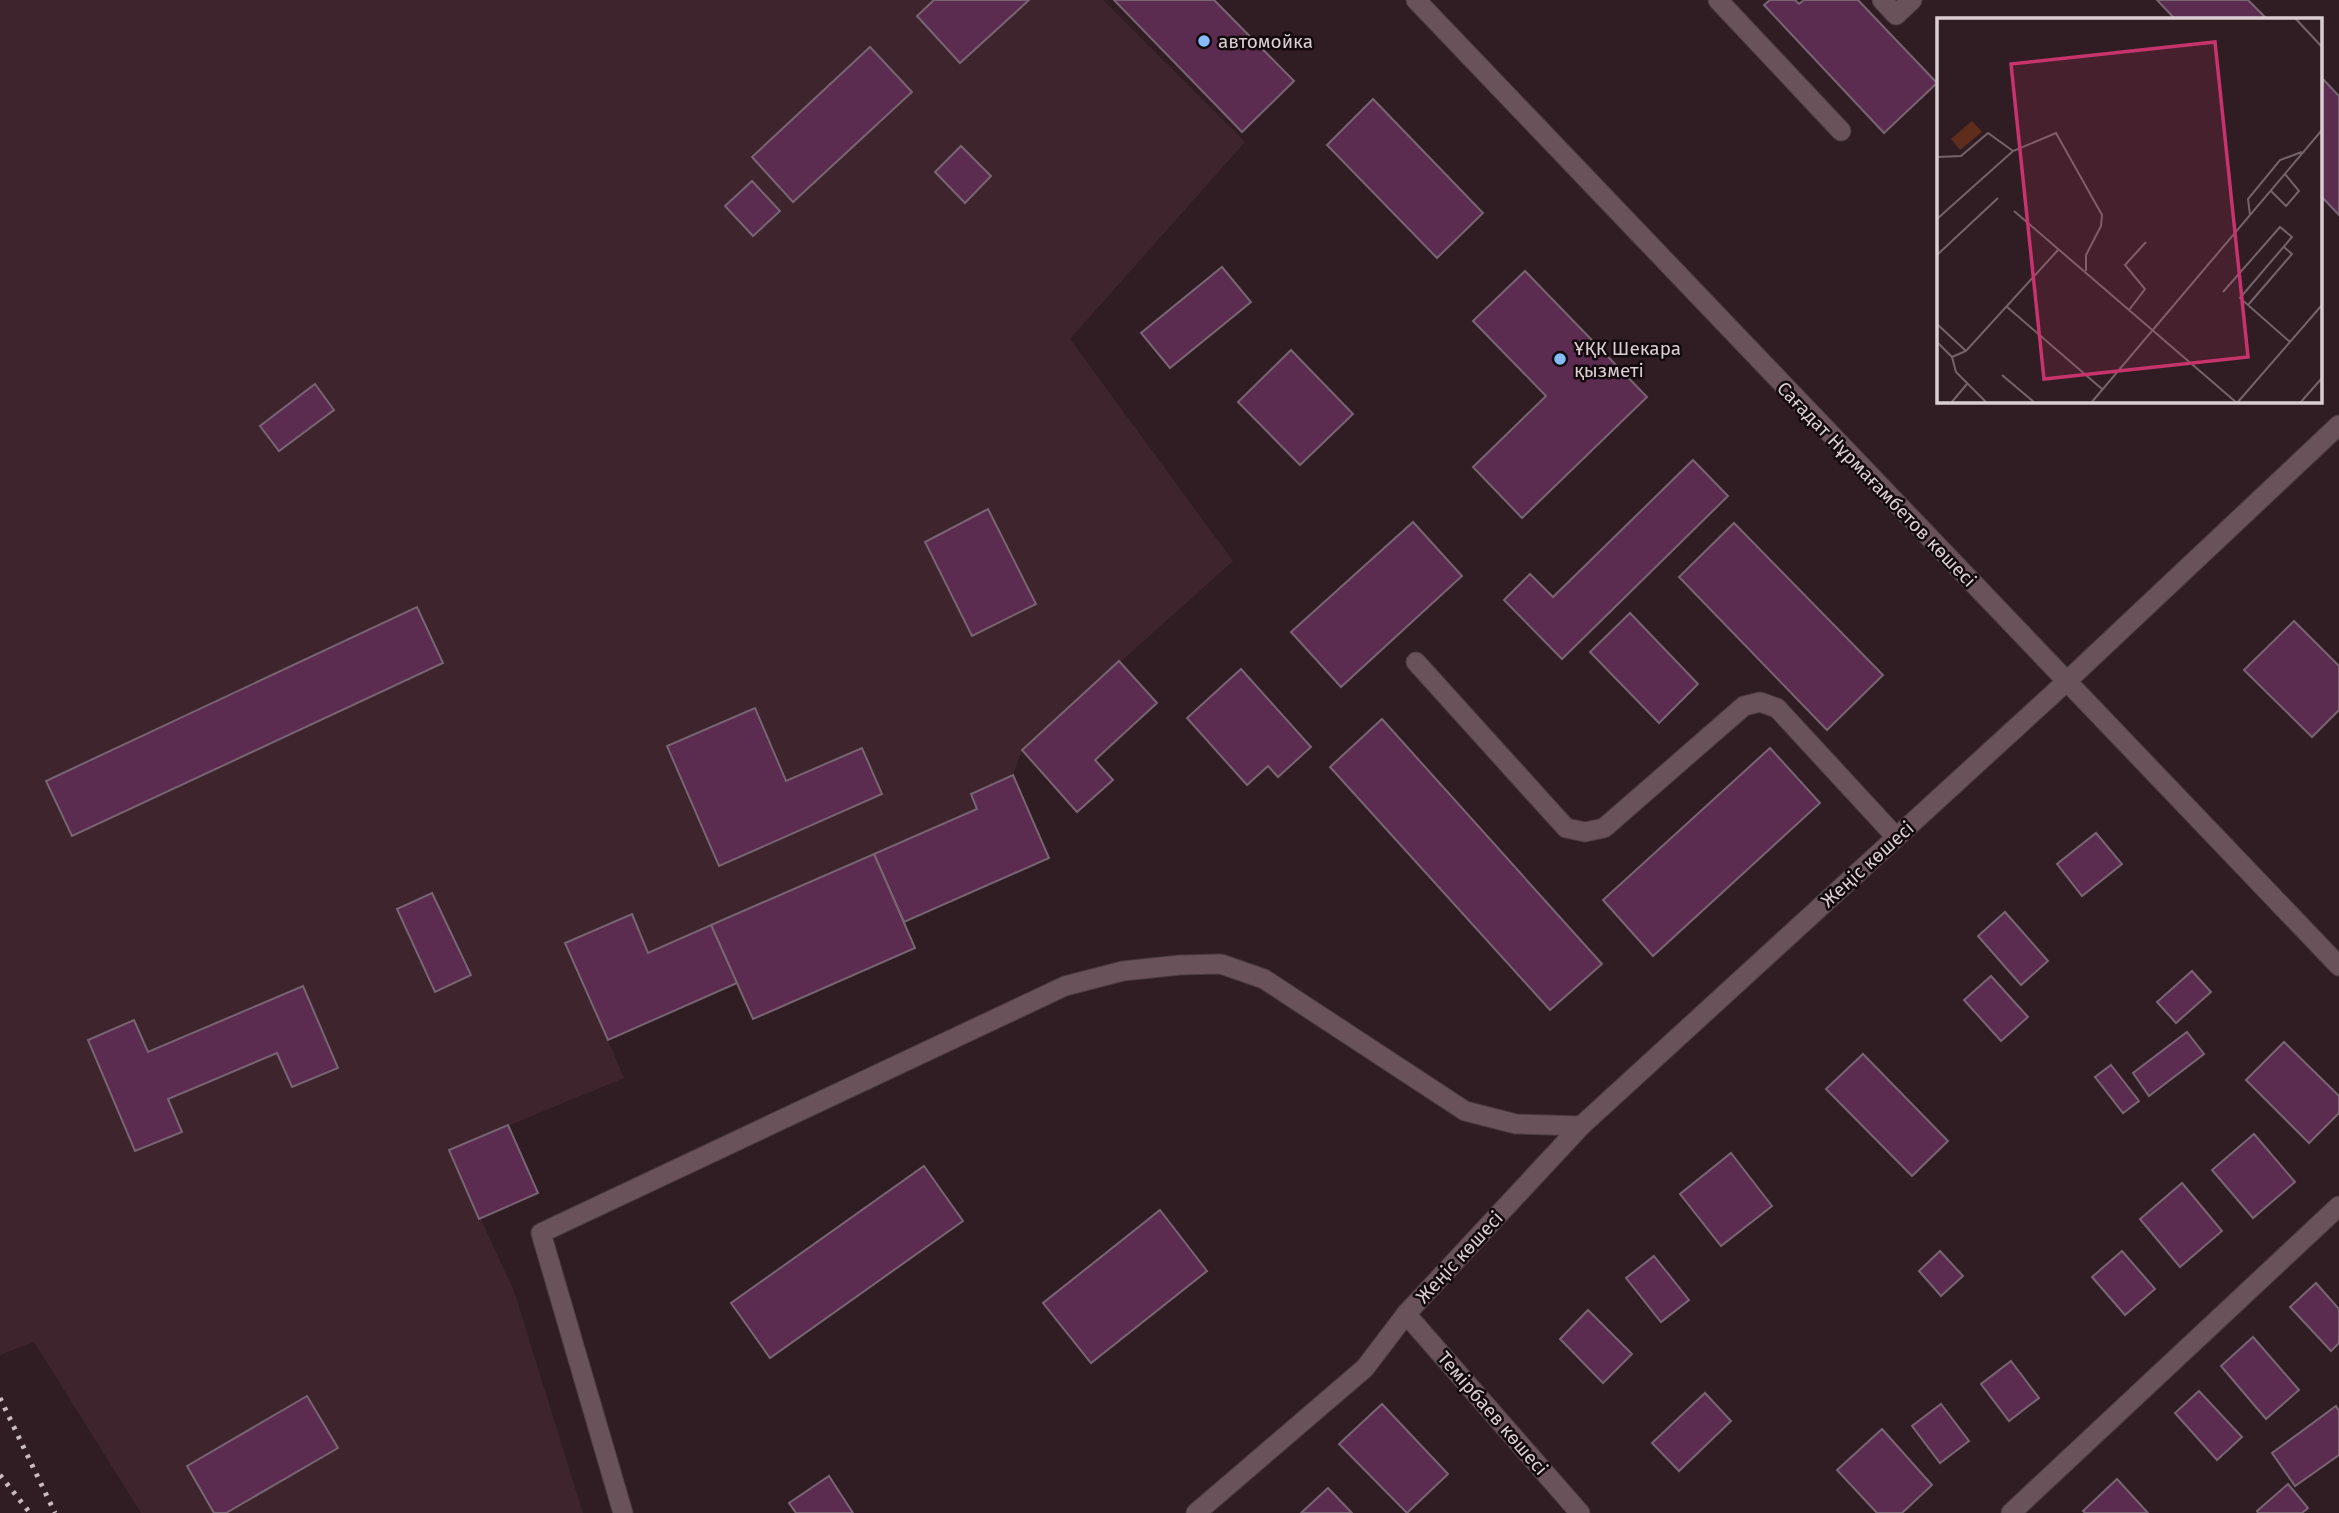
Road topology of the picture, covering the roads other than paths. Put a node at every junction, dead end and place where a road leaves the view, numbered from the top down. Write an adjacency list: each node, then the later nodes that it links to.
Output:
1 (1416, 0): 8 (street, Сағадат Нұрмағамбетов көшесі)
2 (1718, 0): 5 (street)
3 (1882, 0): 4 (street)
4 (1912, 0)
5 (1840, 131)
6 (2339, 425): 8 (street, Жеңіс көшесі)
7 (1416, 662): 9 (street)
8 (2066, 682): 9 (street, Жеңіс көшесі); 10 (street, Сағадат Нұрмағамбетов көшесі)
9 (1896, 837): 11 (street, Жеңіс көшесі)
10 (2339, 966)
11 (1581, 1126): 13 (street, Жеңіс көшесі); 14 (street)
12 (2339, 1206): 17 (street)
13 (1406, 1314): 15 (street, Жеңіс көшесі); 16 (street, Темірбаев көшесі)
14 (623, 1513)
15 (1196, 1513)
16 (1580, 1513)
17 (2011, 1513)

